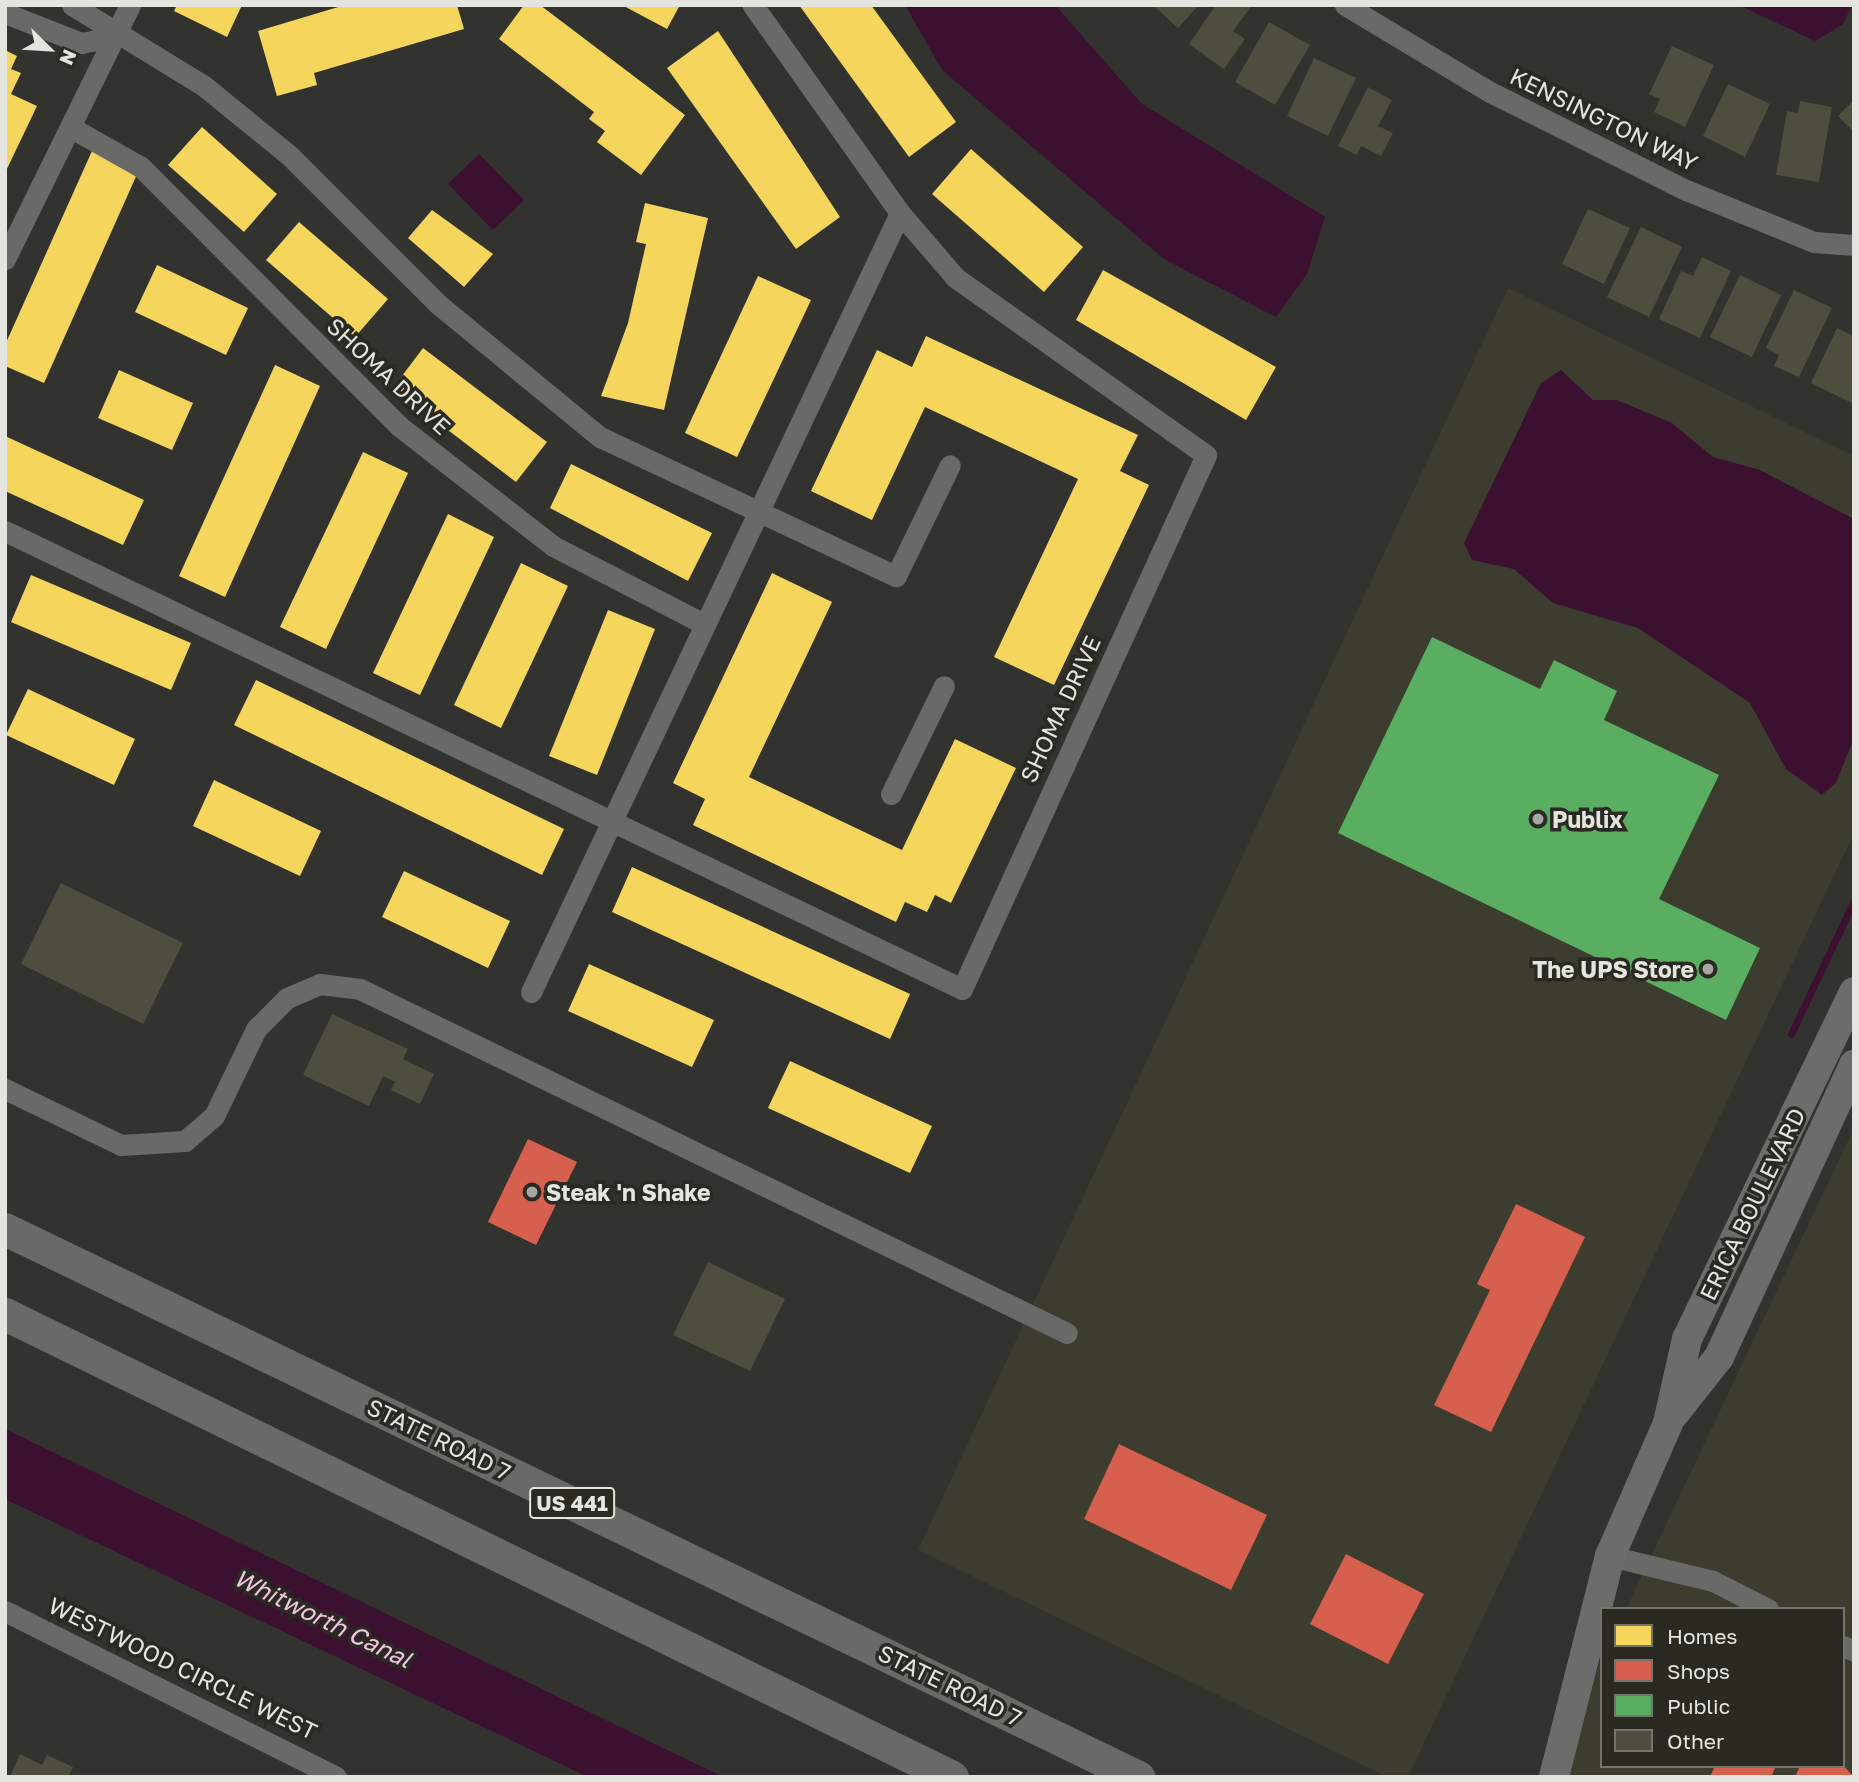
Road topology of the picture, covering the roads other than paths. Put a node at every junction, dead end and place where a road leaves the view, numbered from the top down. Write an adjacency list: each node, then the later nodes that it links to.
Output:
1 (72, 5): 6 (street)
2 (130, 5): 6 (street)
3 (753, 5): 8 (street, SHOMA DRIVE)
4 (1345, 5): 9 (street, KENSINGTON WAY)
5 (5, 13): 6 (street)
6 (116, 36): 7 (street); 12 (street)
7 (70, 127): 10 (street); 14 (street, SHOMA DRIVE)
8 (900, 213): 12 (street); 17 (street, SHOMA DRIVE)
9 (1854, 245)
10 (5, 259)
11 (950, 465): 12 (street)
12 (758, 511): 14 (street)
13 (5, 531): 17 (street, SHOMA DRIVE)
14 (704, 624): 17 (street)
15 (944, 686): 16 (street)
16 (891, 794)
17 (609, 823): 18 (street)
18 (531, 992)
19 (1854, 992): 25 (street, ERICA BOULEVARD)
20 (1854, 1065): 25 (street, ERICA BOULEVARD)
21 (5, 1088): 24 (street)
22 (5, 1229): 31 (main road, STATE ROAD 7 / US 441)
23 (5, 1314): 30 (main road)
24 (1067, 1333)
25 (1668, 1423): 26 (street, ERICA BOULEVARD)
26 (1610, 1556): 27 (street); 32 (street, ERICA BOULEVARD)
27 (1764, 1607)
28 (5, 1611): 29 (street, WESTWOOD CIRCLE WEST)
29 (336, 1777)
30 (952, 1777)
31 (1138, 1777)
32 (1554, 1777)

